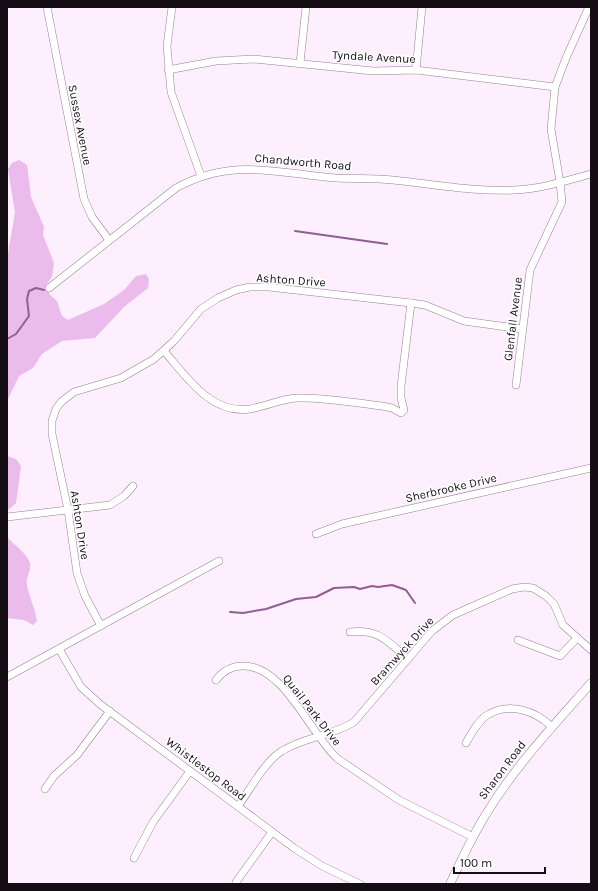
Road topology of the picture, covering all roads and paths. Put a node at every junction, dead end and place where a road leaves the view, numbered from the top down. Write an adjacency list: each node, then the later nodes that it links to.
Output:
1 (47, 7): 13 (street, Sussex Avenue)
2 (172, 7): 7 (street)
3 (306, 7): 6 (street)
4 (422, 7): 8 (street)
5 (589, 7): 9 (street, Glenfall Avenue)
6 (300, 63): 7 (street, Tyndale Avenue); 8 (street, Tyndale Avenue)
7 (168, 70): 11 (street)
8 (416, 70): 9 (street, Tyndale Avenue)
9 (555, 87): 12 (street, Glenfall Avenue)
10 (591, 174): 12 (street, Chandworth Road)
11 (201, 176): 12 (street, Chandworth Road); 13 (street, Chandworth Road)
12 (560, 182): 16 (street, Glenfall Avenue)
13 (109, 240): 14 (street, Chandworth Road)
14 (49, 288)
15 (411, 303): 16 (street, Ashton Drive); 17 (street, Ashton Drive); 17 (street)
16 (522, 329): 18 (street, Glenfall Avenue)
17 (164, 351): 21 (street, Ashton Drive)
18 (516, 385)
19 (591, 468): 23 (street, Sherbrooke Drive)
20 (133, 486): 21 (street)
21 (68, 510): 22 (street); 25 (street, Ashton Drive)
22 (7, 517)
23 (316, 534)
24 (219, 561): 25 (street)
25 (101, 626): 29 (street)
26 (350, 632): 31 (street)
27 (577, 638): 28 (street); 30 (street, Bramwyck Drive); 31 (street, Bramwyck Drive)
28 (518, 640)
29 (59, 649): 32 (street); 36 (street, Whistlestop Road)
30 (591, 650)
31 (408, 659): 38 (street, Bramwyck Drive)
32 (7, 677)
33 (216, 680): 38 (street, Quail Park Drive)
34 (591, 683): 35 (main road, Sharon Road)
35 (588, 693): 37 (main road, Sharon Road)
36 (110, 711): 40 (street, Whistlestop Road); 41 (street)
37 (551, 726): 39 (street); 44 (main road, Sharon Road)
38 (320, 736): 42 (street, Bramwyck Drive); 44 (street, Quail Park Drive)
39 (466, 743)
40 (190, 771): 42 (street, Whistlestop Road); 45 (street)
41 (45, 789)
42 (238, 806): 43 (street, Whistlestop Road)
43 (272, 832): 46 (street); 47 (street, Whistlestop Road)
44 (473, 836): 48 (main road, Sharon Road)
45 (134, 858)
46 (236, 882)
47 (360, 884)
48 (450, 884)

